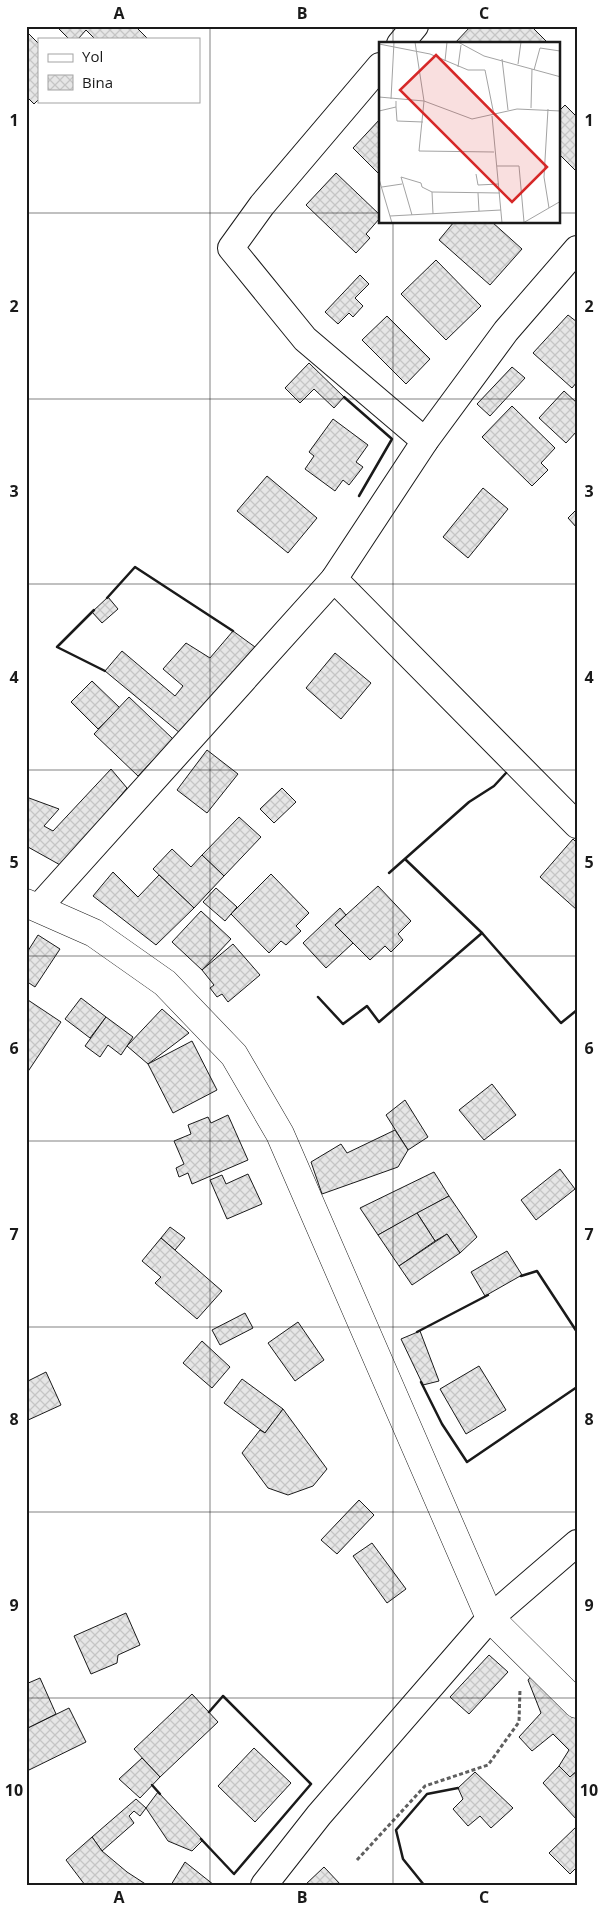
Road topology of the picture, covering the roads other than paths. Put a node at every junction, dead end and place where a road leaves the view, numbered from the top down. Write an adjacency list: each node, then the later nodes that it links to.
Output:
1 (414, 26): 2 (street)
2 (402, 42)
3 (379, 67): 5 (street)
4 (572, 265): 5 (street)
5 (425, 441): 6 (street)
6 (334, 579): 7 (street); 8 (street)
7 (577, 825)
8 (32, 905): 10 (street)
9 (577, 1543): 10 (street)
10 (490, 1618): 11 (street); 12 (street)
11 (577, 1704)
12 (264, 1885)

